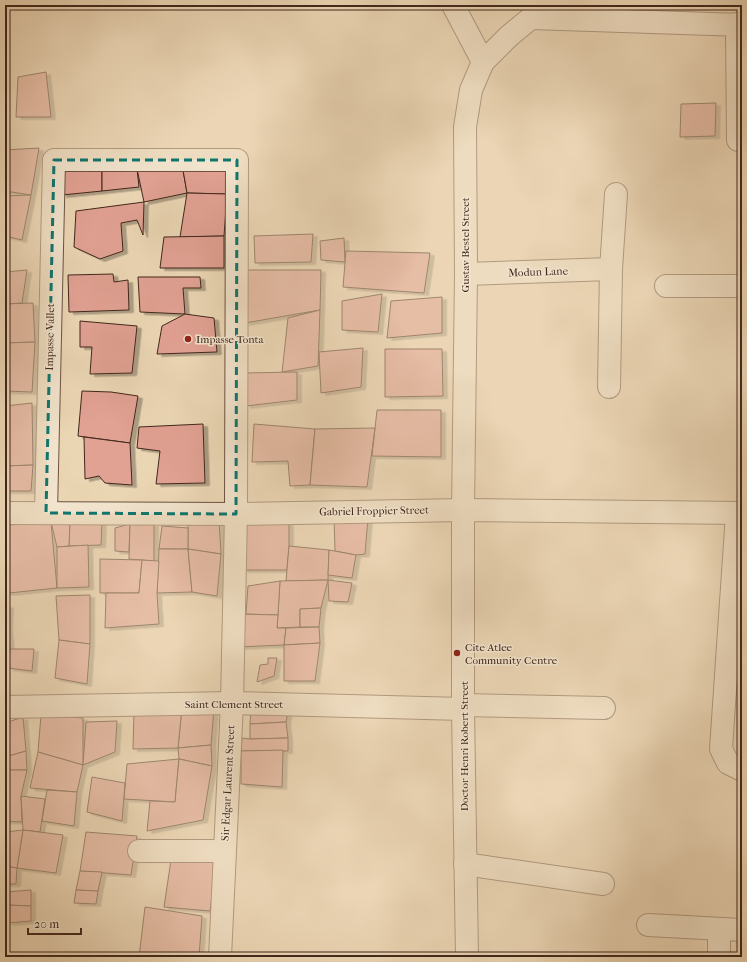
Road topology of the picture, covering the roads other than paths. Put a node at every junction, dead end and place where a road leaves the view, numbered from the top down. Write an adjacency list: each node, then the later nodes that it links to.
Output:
1 (453, 5): 4 (street)
2 (534, 11): 3 (street); 4 (street, Gustav Bestel Street)
3 (739, 25): 5 (street)
4 (483, 62): 8 (street, Gustav Bestel Street)
5 (738, 140)
6 (616, 194): 7 (street)
7 (611, 269): 8 (street, Modun Lane); 11 (street)
8 (466, 274): 12 (street, Gustav Bestel Street)
9 (666, 286): 10 (street)
10 (742, 286)
11 (609, 387)
12 (463, 510): 15 (street, Gabriel Froppier Street); 16 (street, Gabriel Froppier Street); 19 (street, Doctor Henri Robert Street)
13 (5, 513): 14 (street, Gabriel Froppier Street)
14 (46, 513): 15 (street, Gabriel Froppier Street); 15 (street, Impasse Vallet)
15 (236, 514): 17 (street, Sir Edgar Laurent Street)
16 (740, 514): 21 (street)
17 (232, 703): 18 (street, Saint Clement Street); 19 (street, Saint Clement Street); 23 (street, Sir Edgar Laurent Street)
18 (5, 707)
19 (463, 707): 20 (street, Saint Clement Street); 24 (street, Doctor Henri Robert Street)
20 (604, 708)
21 (742, 770)
22 (139, 851): 23 (street)
23 (225, 851): 29 (street, Sir Edgar Laurent Street)
24 (464, 864): 25 (street); 30 (street, Doctor Henri Robert Street)
25 (603, 884)
26 (648, 925): 27 (street)
27 (719, 930): 28 (street); 31 (street)
28 (742, 930)
29 (220, 957)
30 (467, 957)
31 (719, 957)

